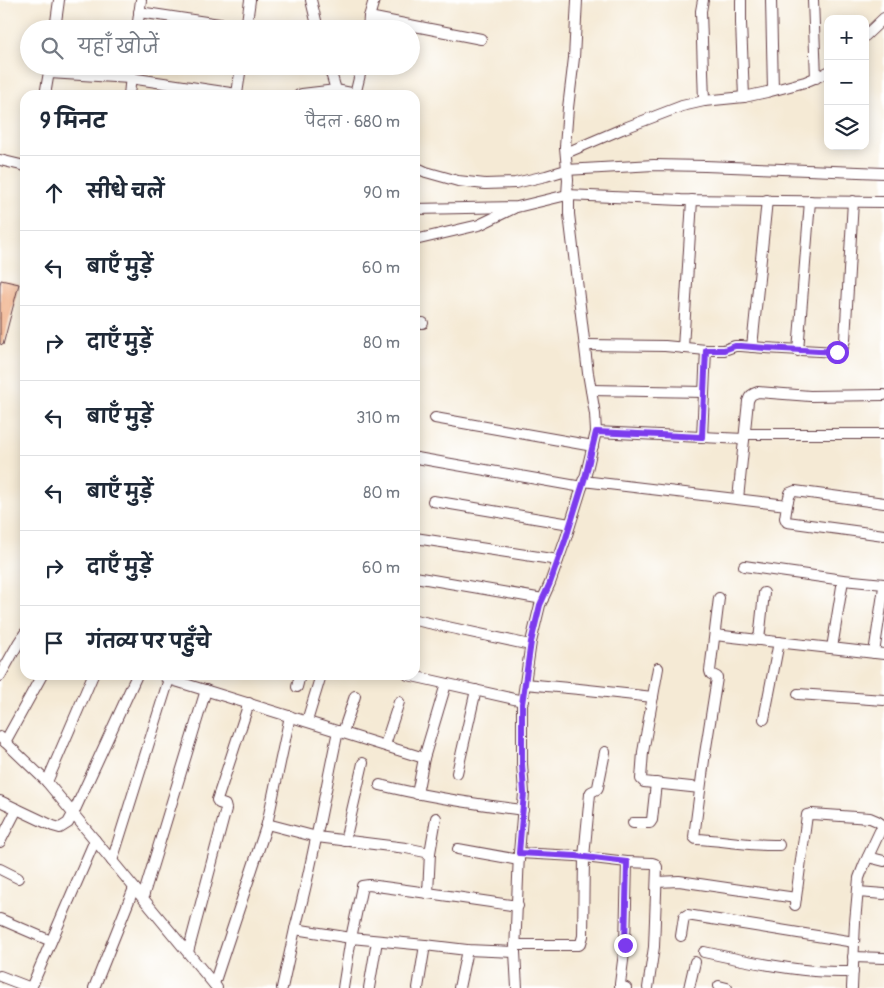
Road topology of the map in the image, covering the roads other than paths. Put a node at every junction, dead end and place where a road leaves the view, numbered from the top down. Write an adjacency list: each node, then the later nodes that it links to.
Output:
1 (59, 0): 14 (street)
2 (140, 0): 11 (street)
3 (250, 0): 17 (street)
4 (311, 0): 18 (street)
5 (374, 0): 12 (street)
6 (577, 0): 42 (street)
7 (702, 0): 41 (street)
8 (741, 0): 40 (street)
9 (771, 0): 39 (street)
10 (813, 0): 32 (street)
11 (139, 12): 15 (street); 16 (street)
12 (369, 17): 19 (street); 20 (street)
13 (884, 18): 22 (street)
14 (56, 20)
15 (138, 20)
16 (192, 20)
17 (247, 20)
18 (316, 20)
19 (369, 20)
20 (384, 20)
21 (420, 27): 23 (street)
22 (869, 32)
23 (481, 39)
24 (824, 74): 32 (street)
25 (48, 75): 33 (street)
26 (100, 75): 31 (street)
27 (130, 75): 31 (street)
28 (239, 75): 36 (street)
29 (332, 75): 37 (street)
30 (360, 75): 38 (street)
31 (130, 78): 34 (street); 35 (street)
32 (816, 78): 39 (street)
33 (46, 90)
34 (129, 90)
35 (210, 90)
36 (237, 90)
37 (336, 90)
38 (357, 90)
39 (774, 90): 40 (street)
40 (744, 97): 41 (street)
41 (704, 101): 42 (street)
42 (566, 153): 46 (street)
43 (0, 160): 44 (street)
44 (20, 165)
45 (420, 169): 46 (street)
46 (566, 170): 47 (street); 48 (street)
47 (884, 173)
48 (568, 195): 49 (street); 54 (street); 57 (street)
49 (692, 200): 50 (street); 59 (street)
50 (766, 200): 51 (street); 58 (street)
51 (810, 201): 52 (street); 61 (street)
52 (853, 201): 53 (street); 61 (street)
53 (884, 202)
54 (517, 207): 55 (street); 56 (street)
55 (420, 209)
56 (420, 239)
57 (586, 345): 59 (street); 62 (street)
58 (752, 347): 60 (street); 61 (street)
59 (683, 348): 60 (street)
60 (706, 350): 63 (street)
61 (798, 350)
62 (592, 390): 63 (street); 66 (street)
63 (704, 392): 68 (street)
64 (884, 396): 69 (street)
65 (435, 418): 70 (street)
66 (596, 432): 68 (street); 70 (street)
67 (884, 434): 69 (street)
68 (702, 437): 69 (street)
69 (745, 437): 73 (street)
70 (593, 446): 72 (street)
71 (420, 458): 72 (street)
72 (583, 484): 73 (street); 77 (street)
73 (738, 500): 76 (street)
74 (433, 501): 77 (street)
75 (884, 503): 76 (street)
76 (787, 505): 78 (street)
77 (570, 524): 80 (street)
78 (884, 535)
79 (420, 539): 80 (street)
80 (558, 560): 87 (street)
81 (744, 566): 83 (street)
82 (420, 579): 87 (street)
83 (843, 580): 84 (street); 94 (street)
84 (884, 586): 95 (street)
85 (764, 593): 90 (street)
86 (719, 598): 89 (street)
87 (543, 599): 92 (street)
88 (420, 621): 92 (street)
89 (715, 635): 90 (street); 131 (street)
90 (759, 640): 91 (street)
91 (779, 642): 94 (street); 119 (street)
92 (530, 645): 107 (street)
93 (20, 646): 97 (street)
94 (832, 648): 95 (street)
95 (879, 654)
96 (658, 668): 113 (street)
97 (0, 676)
98 (420, 678): 106 (street)
99 (39, 680): 122 (street)
100 (91, 680): 128 (street)
101 (135, 680): 136 (street)
102 (166, 680): 151 (street)
103 (176, 680): 109 (street)
104 (298, 680): 108 (street)
105 (319, 680): 120 (street)
106 (446, 684): 110 (street); 125 (street)
107 (525, 684): 113 (street); 115 (street)
108 (296, 687)
109 (206, 690): 117 (street); 161 (street)
110 (476, 690): 115 (street); 127 (street)
111 (798, 694): 114 (street)
112 (355, 696): 121 (street)
113 (653, 697): 129 (street)
114 (884, 700)
115 (522, 701): 135 (street)
116 (399, 702): 123 (street)
117 (249, 703): 118 (street); 173 (street)
118 (290, 716): 120 (street); 139 (street)
119 (764, 719)
120 (307, 721): 121 (street)
121 (341, 731): 123 (street); 141 (street)
122 (3, 740): 128 (street)
123 (385, 745): 125 (street)
124 (606, 752): 149 (street)
125 (424, 758): 132 (street)
126 (364, 763): 143 (street)
127 (457, 773)
128 (47, 782): 136 (street)
129 (656, 783): 131 (street); 138 (street)
130 (380, 785): 132 (street)
131 (700, 788): 145 (street)
132 (417, 794): 135 (street)
133 (0, 801): 134 (street)
134 (17, 809): 136 (street); 144 (street)
135 (523, 810): 148 (street)
136 (73, 814): 142 (street)
137 (436, 818): 147 (street)
138 (632, 823)
139 (267, 824): 141 (street); 180 (street)
140 (884, 826): 150 (street); 156 (street)
141 (317, 837): 143 (street); 164 (street)
142 (95, 840): 151 (street); 168 (street)
143 (344, 840): 147 (street)
144 (0, 842)
145 (779, 845)
146 (458, 850): 148 (street)
147 (430, 853): 159 (street)
148 (519, 856): 149 (street); 162 (street)
149 (584, 857): 153 (street); 171 (street)
150 (868, 857): 152 (street); 158 (street)
151 (112, 861): 157 (street)
152 (884, 861)
153 (627, 862): 156 (street); 188 (street)
154 (0, 869): 155 (street)
155 (18, 878)
156 (657, 882): 189 (street)
157 (134, 888): 161 (street); 181 (street)
158 (858, 892): 160 (street); 169 (street)
159 (428, 893): 162 (street); 166 (street)
160 (884, 894)
161 (142, 898): 173 (street)
162 (518, 906): 171 (street)
163 (0, 919): 168 (street)
164 (295, 929): 166 (street); 182 (street)
165 (682, 936): 169 (street)
166 (351, 938): 167 (street); 183 (street)
167 (377, 940): 170 (street); 184 (street)
168 (51, 941): 179 (street)
169 (854, 942): 175 (street)
170 (425, 945): 172 (street); 185 (street)
171 (515, 949): 172 (street); 187 (street)
172 (467, 950): 186 (street)
173 (188, 952): 180 (street)
174 (704, 952): 178 (street)
175 (853, 957): 176 (street); 178 (street)
176 (884, 958)
177 (695, 962): 190 (street)
178 (853, 972): 191 (street)
179 (0, 976)
180 (216, 986)
181 (94, 988)
182 (282, 988)
183 (343, 988)
184 (369, 988)
185 (418, 988)
186 (459, 988)
187 (517, 988)
188 (626, 988)
189 (648, 988)
190 (689, 988)
191 (852, 988)

